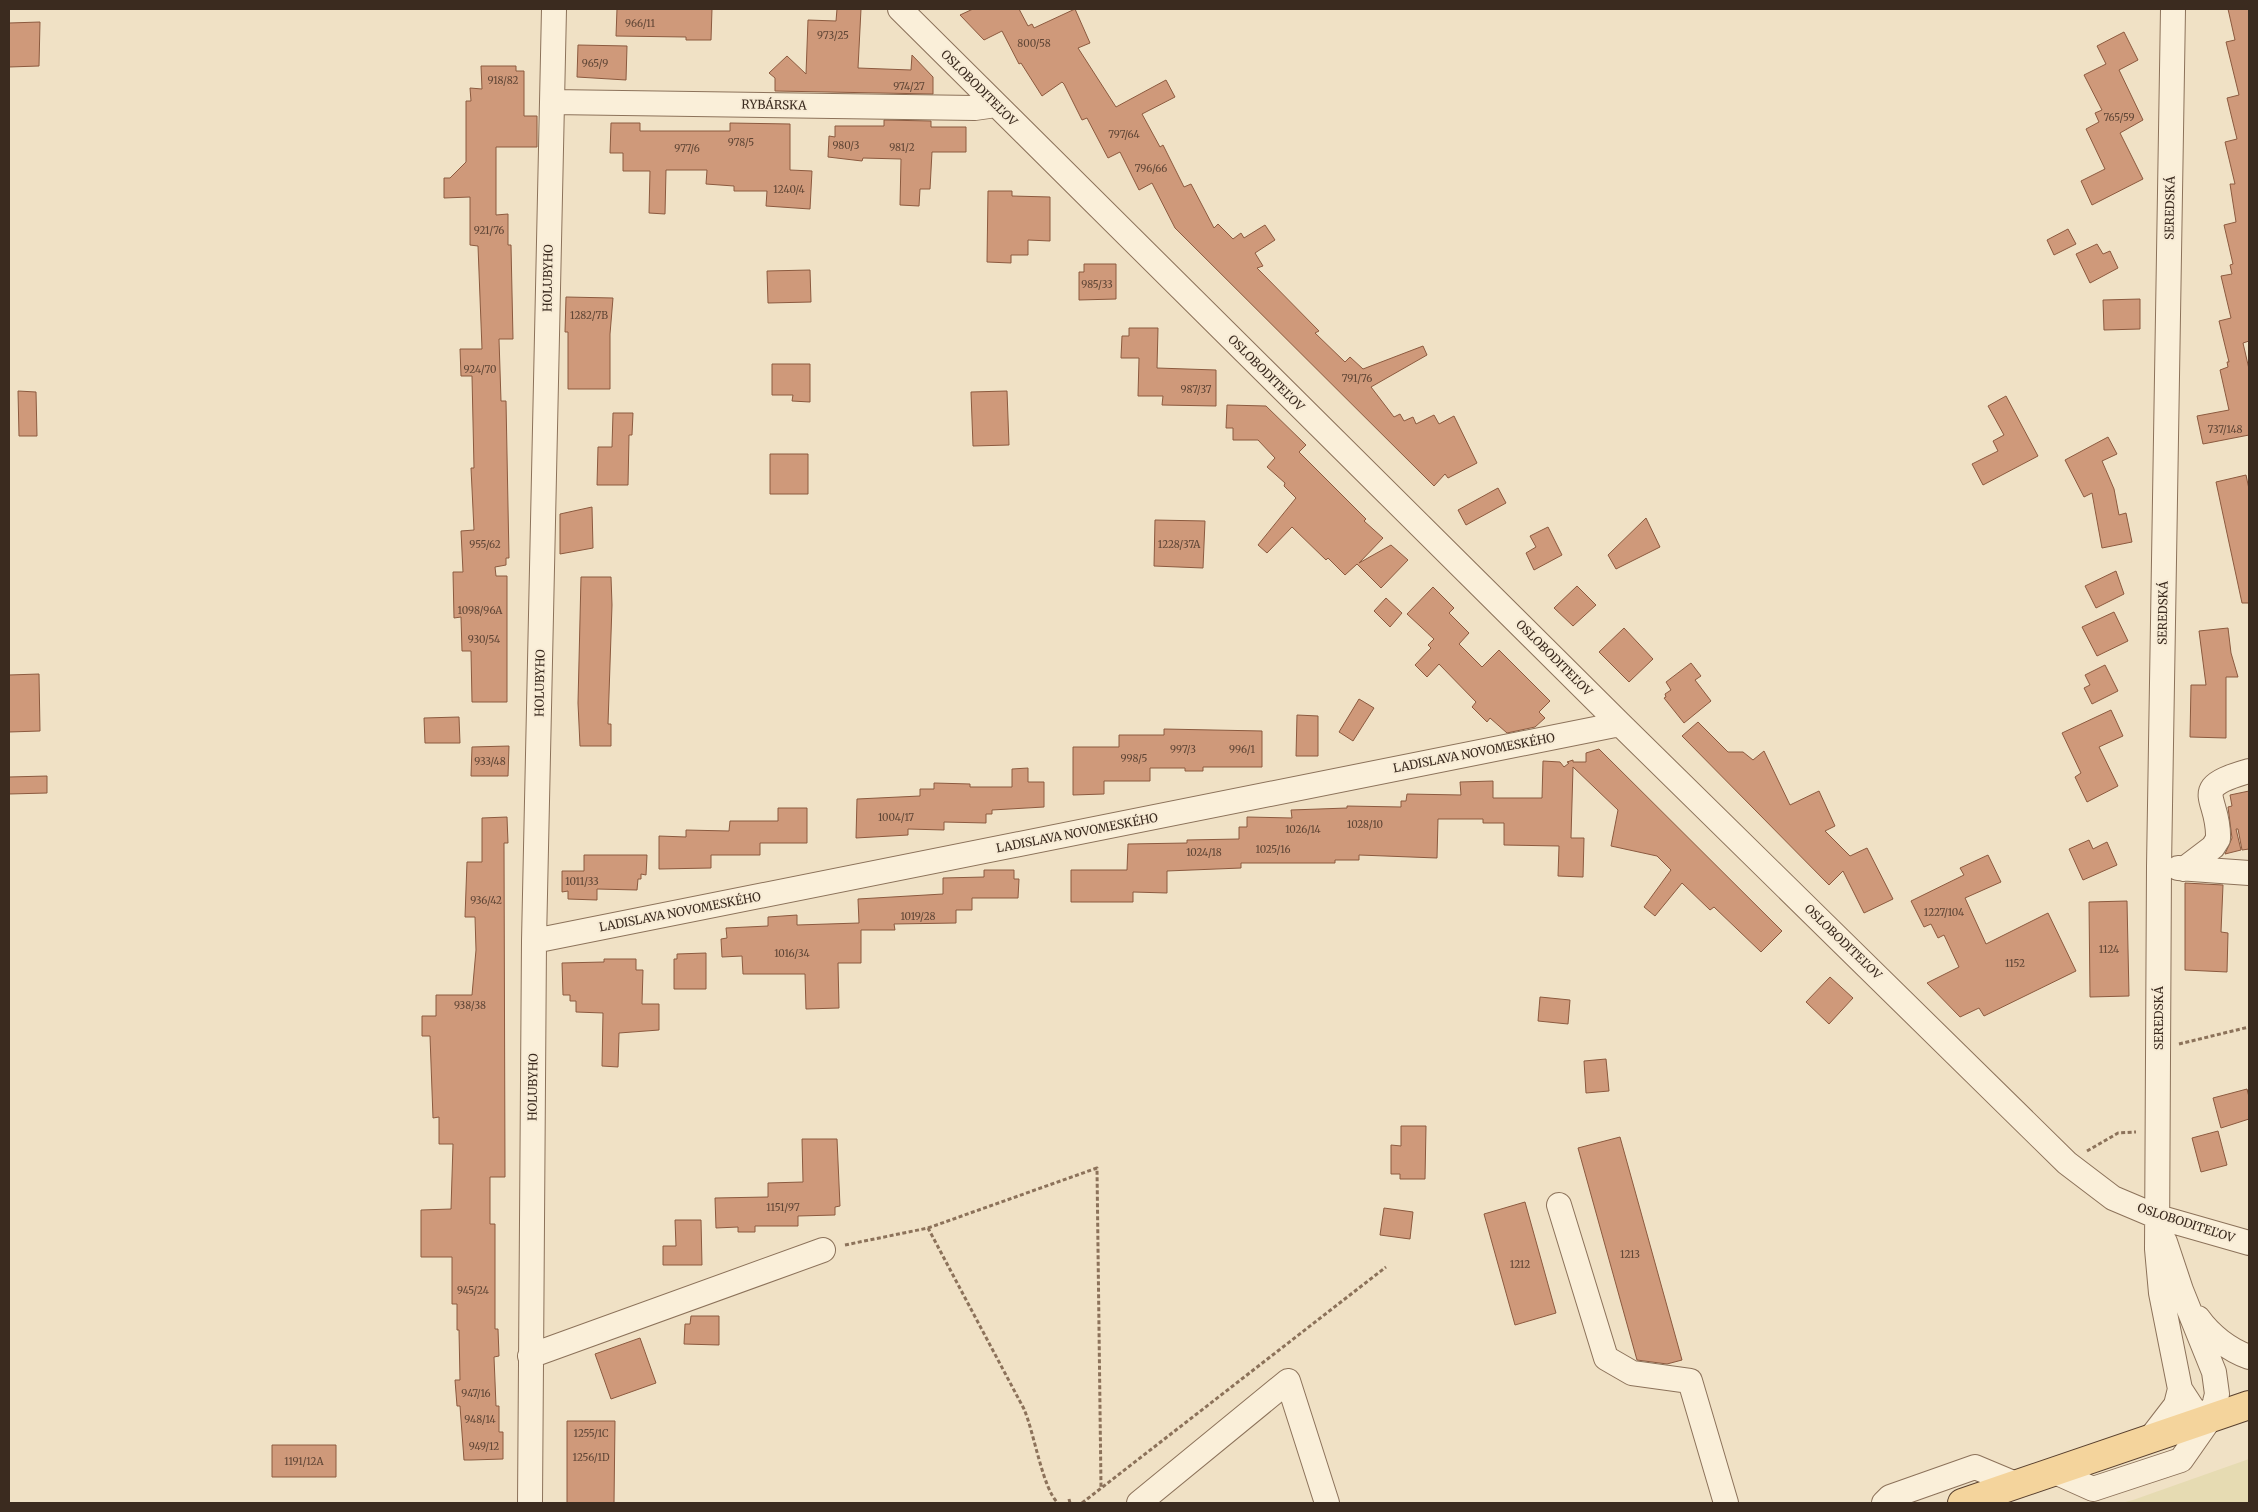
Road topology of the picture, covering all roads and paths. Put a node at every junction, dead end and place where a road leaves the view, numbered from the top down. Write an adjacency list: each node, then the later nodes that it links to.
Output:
1 (554, 9): 4 (street, HOLUBYHO)
2 (900, 9): 5 (street, OSLOBODITEĽOV)
3 (2173, 9): 8 (street, SEREDSKÁ)
4 (552, 102): 5 (street, RYBÁRSKA); 11 (street, HOLUBYHO)
5 (996, 105): 6 (street, OSLOBODITEĽOV)
6 (1620, 724): 11 (street, LADISLAVA NOVOMESKÉHO); 15 (street, OSLOBODITEĽOV)
7 (2249, 772): 9 (street)
8 (2159, 866): 9 (street); 13 (street, SEREDSKÁ)
9 (2184, 869): 10 (street)
10 (2249, 874)
11 (534, 941): 21 (street, HOLUBYHO)
12 (2249, 1027): 13 (path)
13 (2159, 1049): 15 (street, SEREDSKÁ)
14 (1559, 1205): 35 (street)
15 (2158, 1217): 17 (street, OSLOBODITEĽOV); 20 (street, SEREDSKÁ); 23 (street, SEREDSKÁ)
16 (928, 1228): 18 (path); 29 (path); 31 (path)
17 (2249, 1243)
18 (823, 1250): 21 (street)
19 (1386, 1267): 29 (path)
20 (2181, 1290): 22 (street, SEREDSKÁ); 25 (street, SEREDSKÁ)
21 (530, 1356): 30 (street, HOLUBYHO)
22 (2249, 1357)
23 (2180, 1389): 25 (street, SEREDSKÁ); 26 (street)
24 (2249, 1405): 25 (main road)
25 (2209, 1420): 26 (main road); 27 (street)
26 (2149, 1440): 27 (main road)
27 (2055, 1472): 28 (main road)
28 (2018, 1485): 36 (street); 37 (main road)
29 (1101, 1488): 32 (path)
30 (530, 1503)
31 (1058, 1503)
32 (1082, 1503)
33 (1139, 1503): 34 (street)
34 (1327, 1503)
35 (1726, 1503)
36 (1884, 1503)
37 (1962, 1503)

